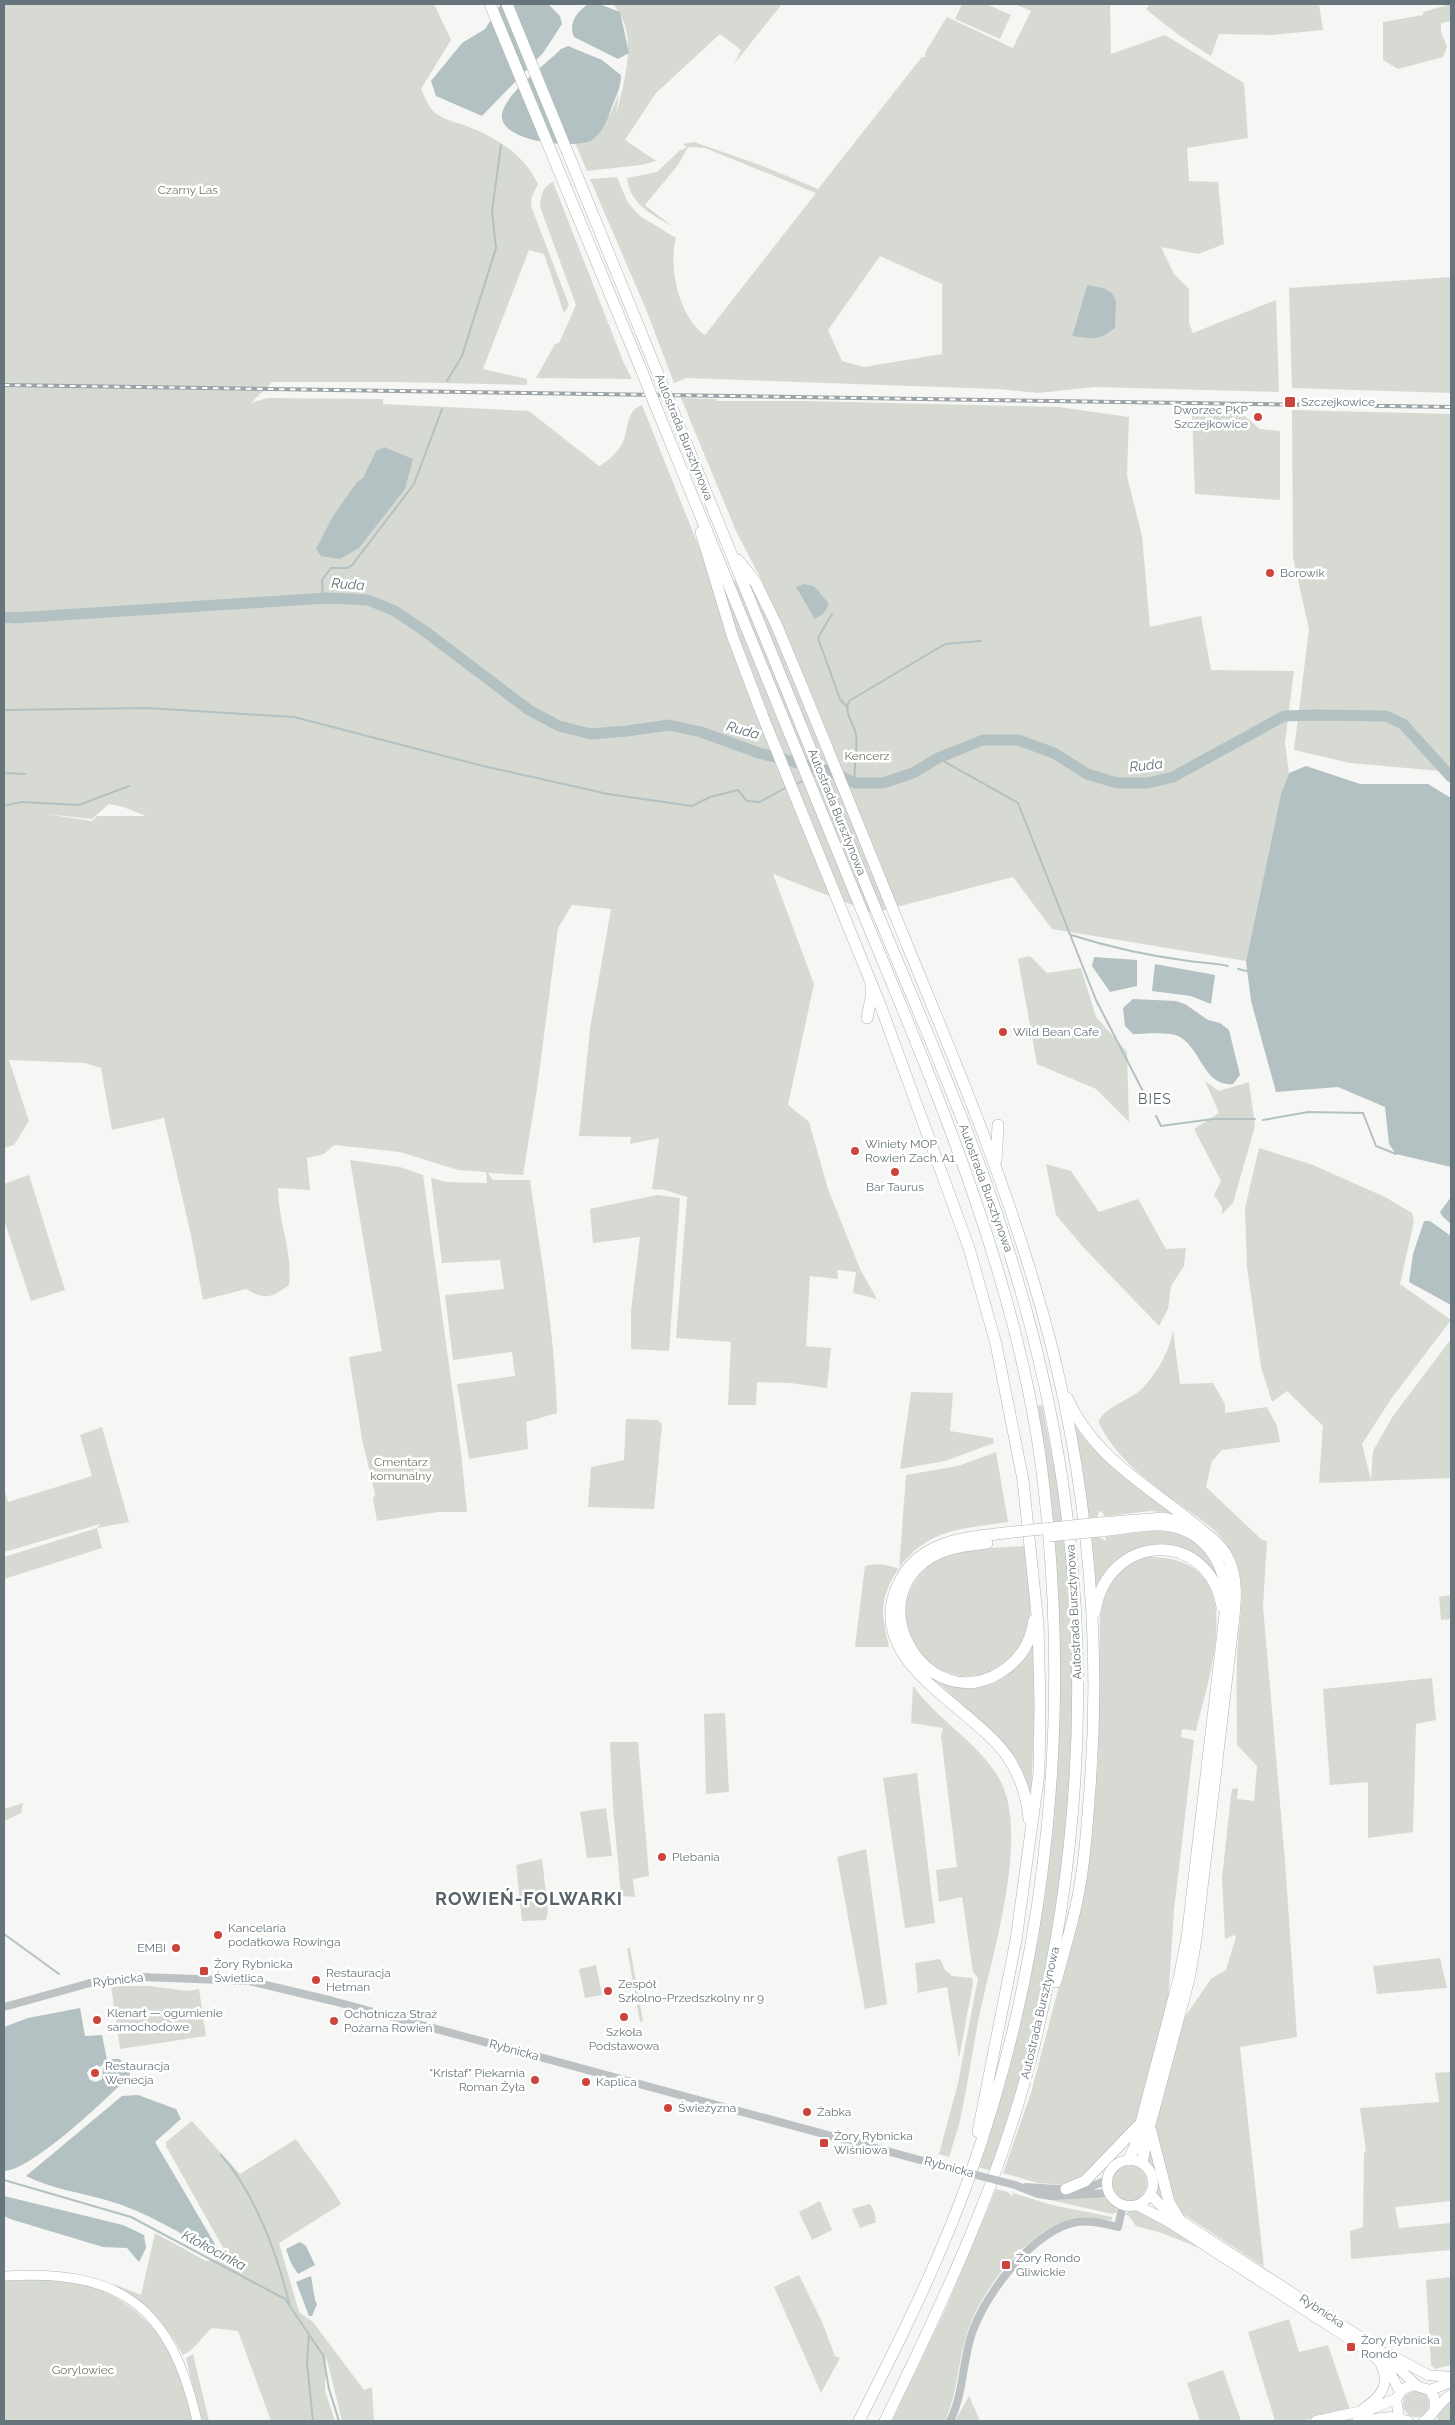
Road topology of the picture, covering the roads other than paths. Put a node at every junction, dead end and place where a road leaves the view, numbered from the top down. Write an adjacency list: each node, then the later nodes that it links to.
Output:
1 (490, 4): 3 (highway, Autostrada Bursztynowa, bridge)
2 (507, 4): 4 (highway, Autostrada Bursztynowa, bridge)
3 (694, 498): 5 (highway); 23 (highway, Autostrada Bursztynowa)
4 (730, 551): 8 (highway); 18 (highway, Autostrada Bursztynowa)
5 (870, 980): 6 (highway); 13 (highway)
6 (867, 1018)
7 (998, 1125): 8 (highway)
8 (996, 1168): 9 (highway)
9 (1058, 1378): 11 (highway); 15 (highway)
10 (1100, 1527): 11 (highway); 12 (highway, bridge); 14 (highway)
11 (1198, 1527): 19 (highway)
12 (1014, 1536): 13 (highway); 16 (highway)
13 (1036, 1601): 16 (highway)
14 (1224, 1619): 15 (highway); 19 (highway)
15 (1092, 1626): 18 (highway)
16 (1031, 1842): 23 (highway)
17 (4, 2007): 24 (street, Rybnicka, bridge)
18 (1033, 2048): 44 (highway, Autostrada Bursztynowa)
19 (1145, 2124): 20 (highway); 21 (highway); 25 (highway); 30 (highway)
20 (1129, 2160): 21 (main road); 22 (main road)
21 (1142, 2163): 27 (main road)
22 (1106, 2180): 25 (street, Rybnicka); 26 (main road)
23 (967, 2183): 43 (highway, Autostrada Bursztynowa)
24 (1017, 2186): 25 (street, Rybnicka); 26 (street, Rybnicka)
25 (1066, 2189)
26 (1108, 2193): 28 (main road)
27 (1150, 2194): 29 (main road); 30 (main road, Rybnicka)
28 (1124, 2205): 29 (main road); 45 (street)
29 (1137, 2205): 32 (main road, Rybnicka)
30 (1179, 2219): 32 (main road, Rybnicka)
31 (4, 2276): 42 (main road)
32 (1378, 2354): 33 (main road); 35 (main road, Rybnicka); 38 (main road, Rybnicka); 39 (main road)
33 (1451, 2377)
34 (1451, 2382): 36 (main road)
35 (1416, 2385): 36 (main road); 38 (main road)
36 (1430, 2390): 40 (main road)
37 (1451, 2395): 40 (main road)
38 (1398, 2396): 39 (main road); 41 (main road, Rybnicka)
39 (1357, 2417): 41 (main road); 46 (main road)
40 (1431, 2417)
41 (1404, 2419)
42 (197, 2421)
43 (859, 2421)
44 (885, 2421)
45 (950, 2421)
46 (1316, 2421)

